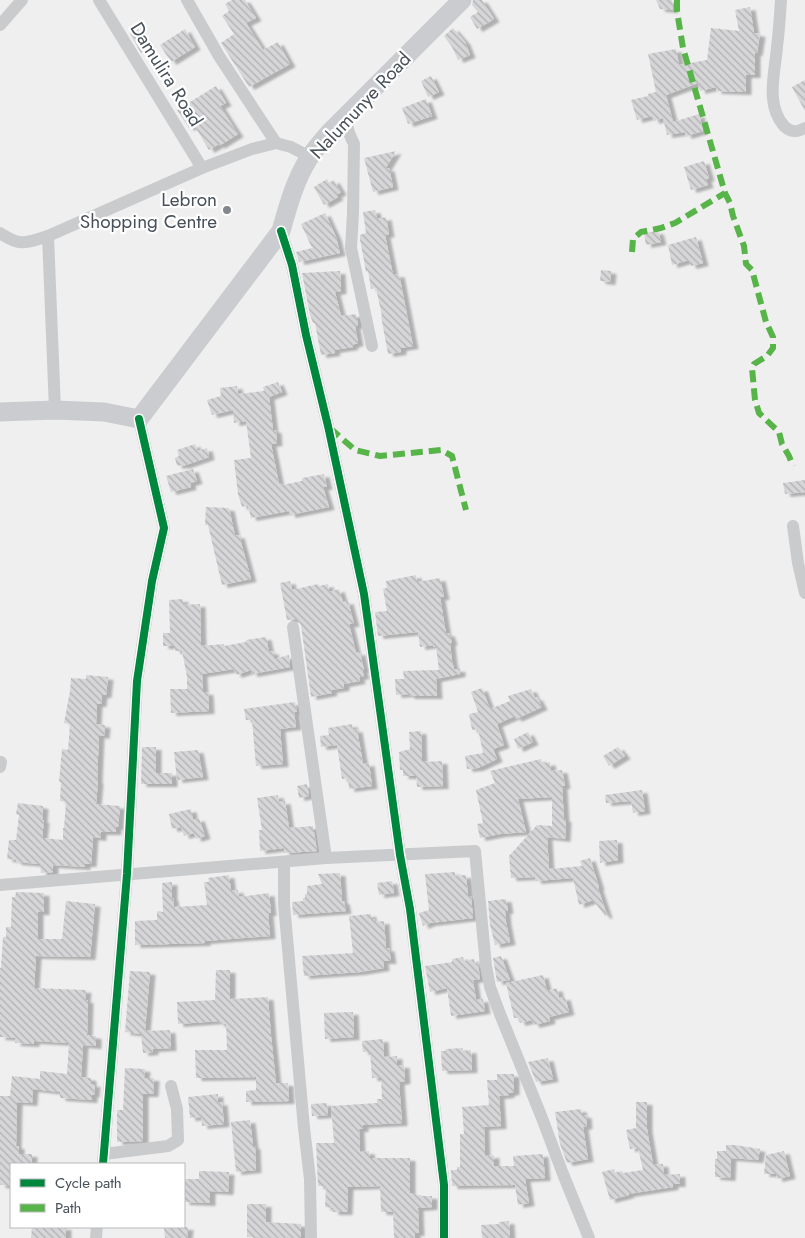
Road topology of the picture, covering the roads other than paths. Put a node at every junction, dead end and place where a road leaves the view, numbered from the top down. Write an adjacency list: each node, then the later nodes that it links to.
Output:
1 (22, 0): 6 (street)
2 (99, 0): 11 (street, Damulira Road)
3 (188, 0): 9 (street)
4 (462, 0): 7 (street, Nalumunye Road)
5 (780, 0): 8 (street)
6 (0, 25)
7 (345, 117): 10 (street, Nalumunye Road); 15 (street)
8 (805, 128)
9 (276, 143): 10 (street); 11 (street)
10 (310, 157): 12 (street, Nalumunye Road)
11 (202, 168): 14 (street)
12 (281, 231): 18 (street, Nalumunye Road); 24 (street)
13 (0, 233): 14 (street)
14 (48, 236): 16 (street)
15 (372, 346)
16 (55, 410): 17 (street); 18 (street)
17 (0, 412)
18 (139, 419): 27 (street)
19 (793, 526): 20 (street)
20 (805, 592)
21 (293, 627): 25 (street)
22 (0, 762): 23 (street)
23 (0, 767)
24 (400, 855): 25 (street); 32 (street); 33 (street)
25 (326, 858): 26 (street)
26 (284, 862): 27 (street); 31 (street)
27 (127, 874): 28 (street); 30 (street)
28 (0, 885)
29 (171, 1086): 30 (street)
30 (104, 1159)
31 (311, 1238)
32 (444, 1238)
33 (589, 1238)

